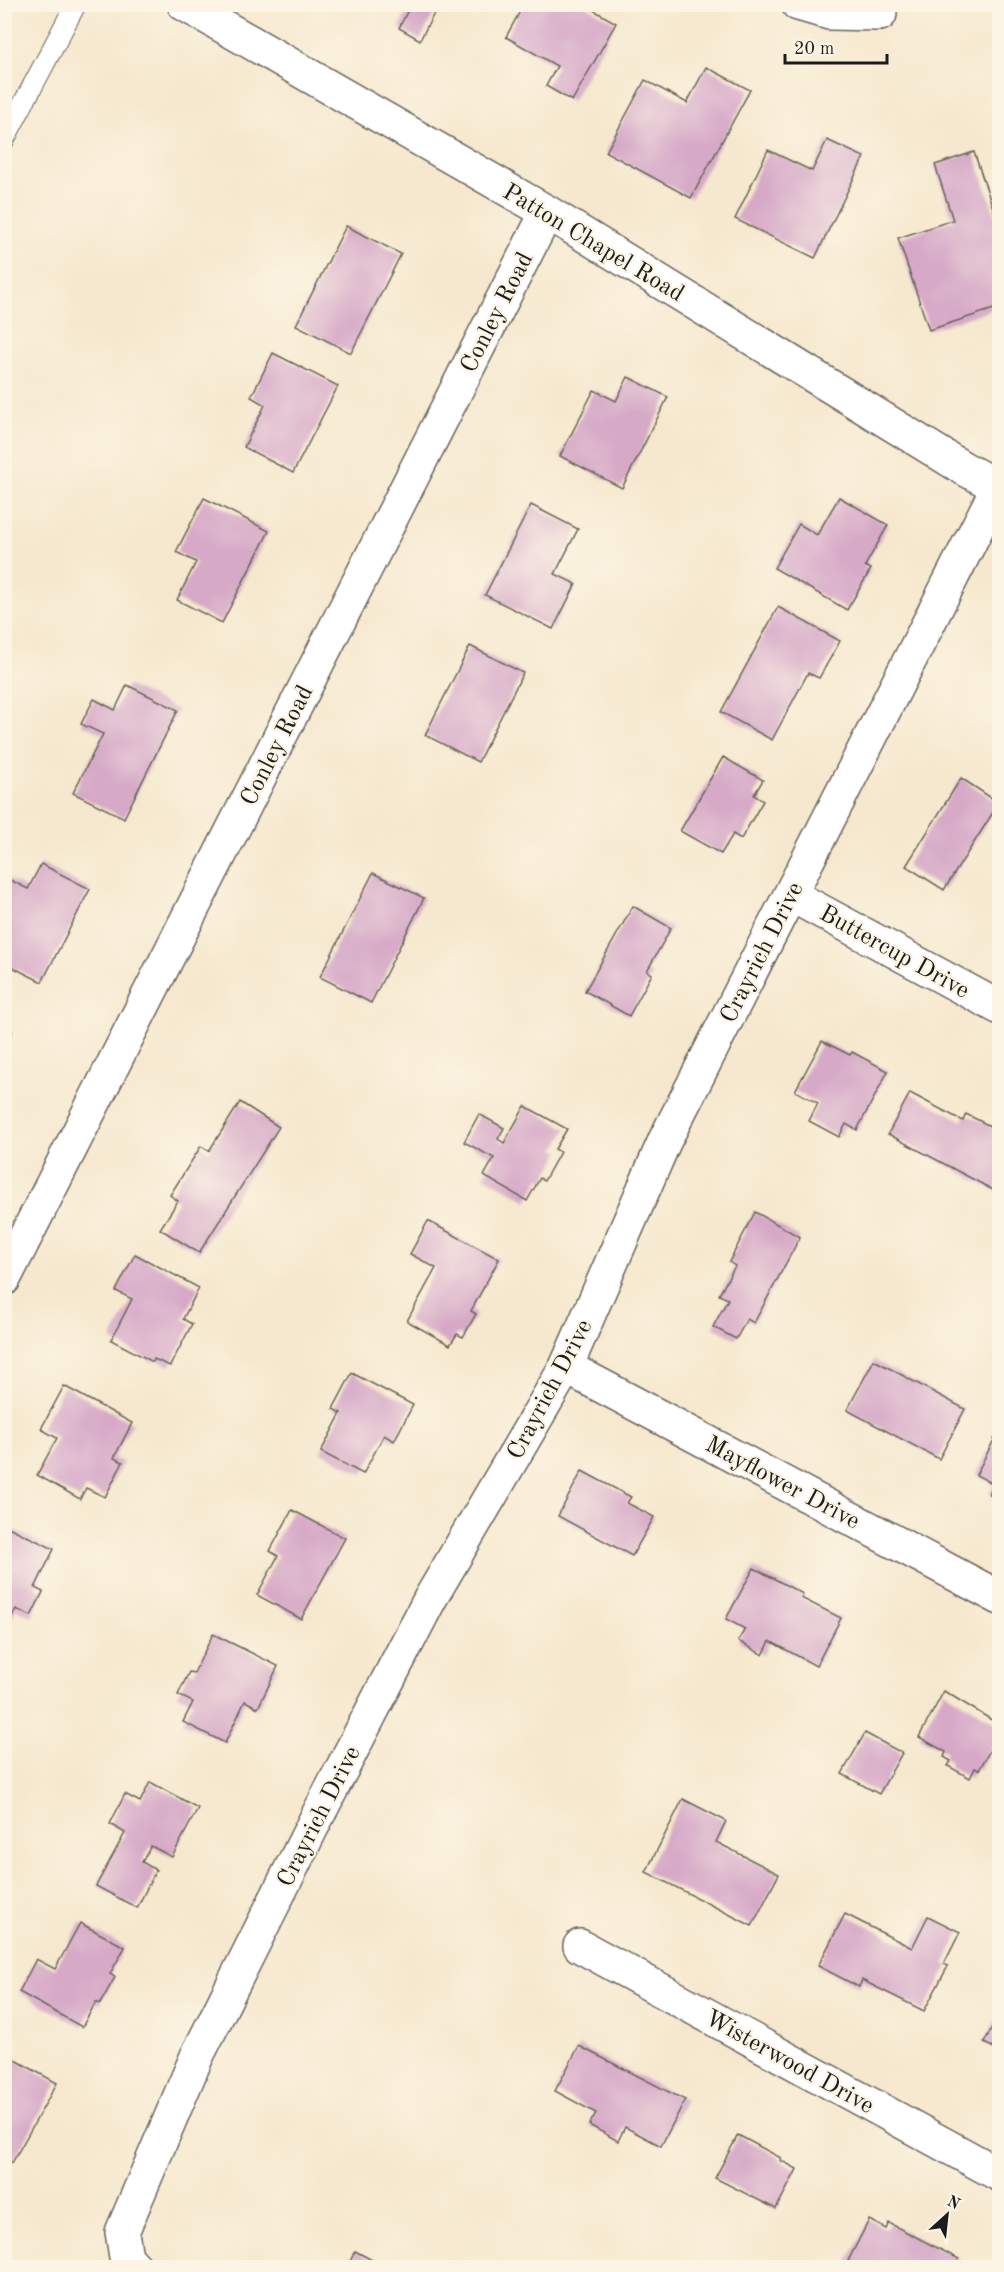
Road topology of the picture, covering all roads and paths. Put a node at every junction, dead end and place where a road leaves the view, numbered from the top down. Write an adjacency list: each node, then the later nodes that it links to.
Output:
1 (76, 4): 6 (lane)
2 (184, 4): 4 (street, Patton Chapel Road)
3 (798, 4): 5 (street)
4 (221, 14): 7 (street, Patton Chapel Road)
5 (880, 14)
6 (4, 140)
7 (547, 212): 8 (street, Patton Chapel Road); 11 (street, Conley Road)
8 (999, 488): 9 (street, Crayrich Drive)
9 (791, 895): 10 (street, Buttercup Drive); 12 (street, Crayrich Drive)
10 (999, 1008)
11 (4, 1279)
12 (566, 1367): 13 (street, Mayflower Drive); 16 (street, Crayrich Drive)
13 (999, 1598)
14 (580, 1946): 15 (street, Wisterwood Drive)
15 (999, 2175)
16 (131, 2262)

